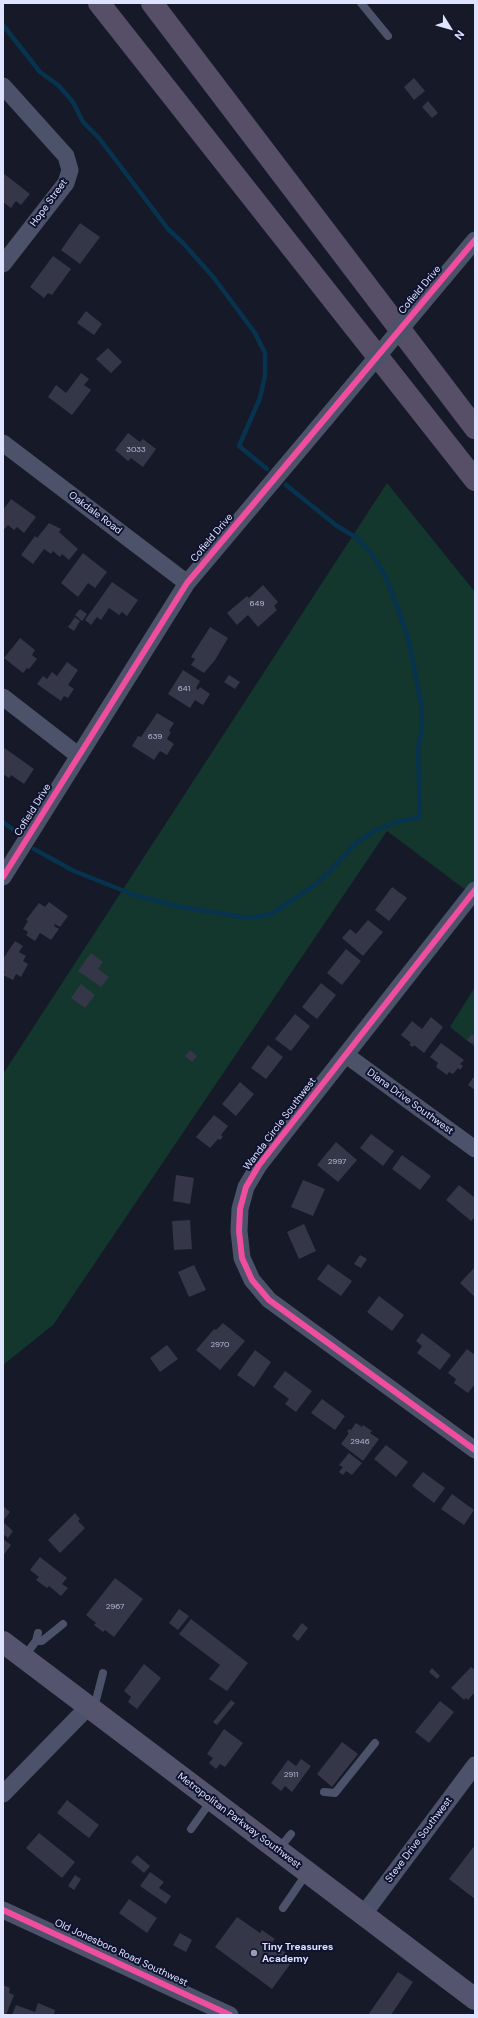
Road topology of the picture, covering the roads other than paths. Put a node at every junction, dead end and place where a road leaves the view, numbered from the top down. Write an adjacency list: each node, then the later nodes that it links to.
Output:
1 (99, 3): 10 (highway)
2 (152, 3): 8 (highway)
3 (361, 3): 4 (lane)
4 (388, 36)
5 (3, 86): 7 (street, Hope Street)
6 (475, 240): 11 (street, Cofield Drive, bridge)
7 (3, 264)
8 (475, 428)
9 (3, 444): 11 (street, Oakdale Road)
10 (475, 480)
11 (187, 583): 13 (street, Cofield Drive)
12 (3, 697): 13 (street)
13 (79, 756): 14 (street, Cofield Drive)
14 (4, 874)
15 (475, 890): 16 (street, Wanda Circle Southwest)
16 (346, 1055): 17 (street, Diana Drive Southwest); 18 (street, Wanda Circle Southwest)
17 (475, 1149)
18 (475, 1450)
19 (63, 1624): 21 (lane)
20 (3, 1642): 21 (main road, Metropolitan Parkway Southwest)
21 (32, 1644): 23 (main road, Metropolitan Parkway Southwest)
22 (103, 1673): 23 (lane)
23 (91, 1709): 27 (street); 28 (main road, Metropolitan Parkway Southwest)
24 (375, 1743): 26 (lane)
25 (475, 1765): 33 (street, Steve Drive Southwest)
26 (324, 1792)
27 (3, 1794)
28 (212, 1800): 29 (lane); 30 (main road, Metropolitan Parkway Southwest)
29 (192, 1829)
30 (307, 1873): 31 (lane); 33 (main road, Metropolitan Parkway Southwest)
31 (283, 1908)
32 (3, 1910): 35 (street, Old Jonesboro Road Southwest)
33 (363, 1915): 34 (main road, Metropolitan Parkway Southwest)
34 (475, 1999)
35 (230, 2015)

